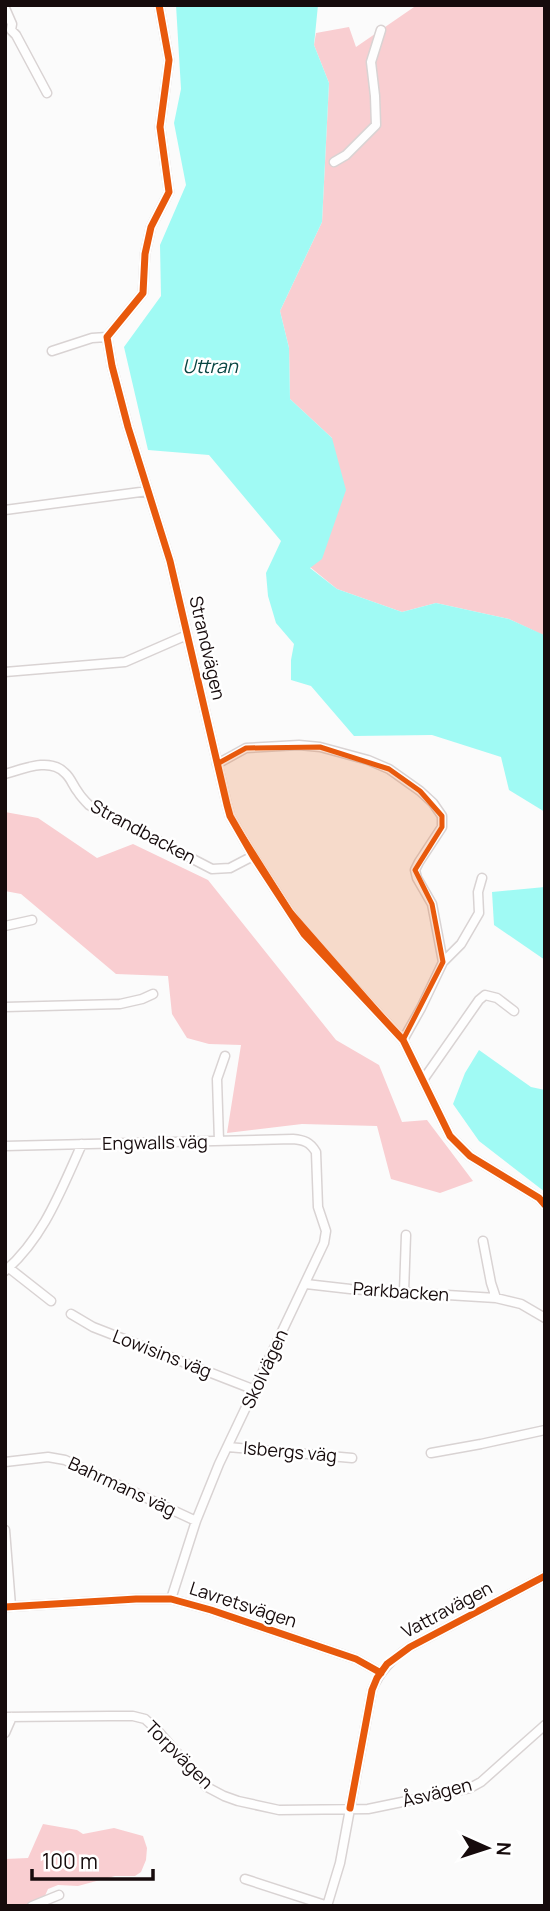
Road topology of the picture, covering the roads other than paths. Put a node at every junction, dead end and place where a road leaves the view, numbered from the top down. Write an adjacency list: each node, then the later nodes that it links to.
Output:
1 (159, 5): 7 (street)
2 (5, 8): 4 (street)
3 (381, 30): 6 (street)
4 (8, 32): 5 (street)
5 (47, 93)
6 (334, 162)
7 (107, 337): 8 (street); 9 (street, Strandvägen)
8 (52, 351)
9 (148, 491): 10 (street); 11 (street, Strandvägen)
10 (5, 510)
11 (187, 635): 12 (street); 13 (street, Strandvägen)
12 (5, 672)
13 (217, 764): 15 (street, Strandvägen); 19 (street)
14 (5, 774): 15 (street, Strandbacken)
15 (253, 856): 23 (street, Strandvägen)
16 (482, 878): 19 (street)
17 (32, 920): 18 (street)
18 (5, 926)
19 (443, 962): 23 (street)
20 (153, 994): 21 (street)
21 (5, 1007)
22 (514, 1011): 25 (street)
23 (403, 1040): 25 (street, Strandvägen)
24 (225, 1056): 27 (street)
25 (423, 1080): 30 (street, Strandvägen)
26 (306, 1140): 27 (street, Engwalls väg); 34 (street, Skolvägen)
27 (219, 1141): 28 (street, Engwalls väg)
28 (82, 1144): 29 (street, Engwalls väg); 33 (street)
29 (5, 1146)
30 (545, 1205)
31 (406, 1235): 35 (street)
32 (483, 1241): 36 (street)
33 (7, 1270): 37 (street)
34 (306, 1284): 35 (street, Parkbacken); 40 (street, Skolvägen)
35 (404, 1292): 36 (street, Parkbacken)
36 (496, 1298): 39 (street, Parkbacken)
37 (51, 1301)
38 (71, 1314): 40 (street, Lowisins väg)
39 (545, 1318)
40 (255, 1390): 42 (street, Skolvägen)
41 (545, 1430): 43 (street)
42 (228, 1447): 44 (street, Isbergs väg); 46 (street, Skolvägen)
43 (431, 1453)
44 (352, 1458)
45 (5, 1462): 46 (street, Bahrmans väg)
46 (196, 1521): 49 (street, Skolvägen)
47 (5, 1530): 50 (street)
48 (545, 1576): 51 (street, Vattravägen)
49 (171, 1599): 50 (street, Lavretsvägen); 51 (street, Lavretsvägen)
50 (8, 1607)
51 (381, 1673): 55 (street, Vattravägen)
52 (9, 1717): 54 (street); 55 (street, Torpvägen)
53 (545, 1725): 55 (street, Åsvägen)
54 (5, 1733)
55 (350, 1808): 59 (street, Vattravägen)
56 (245, 1879): 59 (street)
57 (59, 1895): 58 (street)
58 (32, 1906)
59 (328, 1906)

